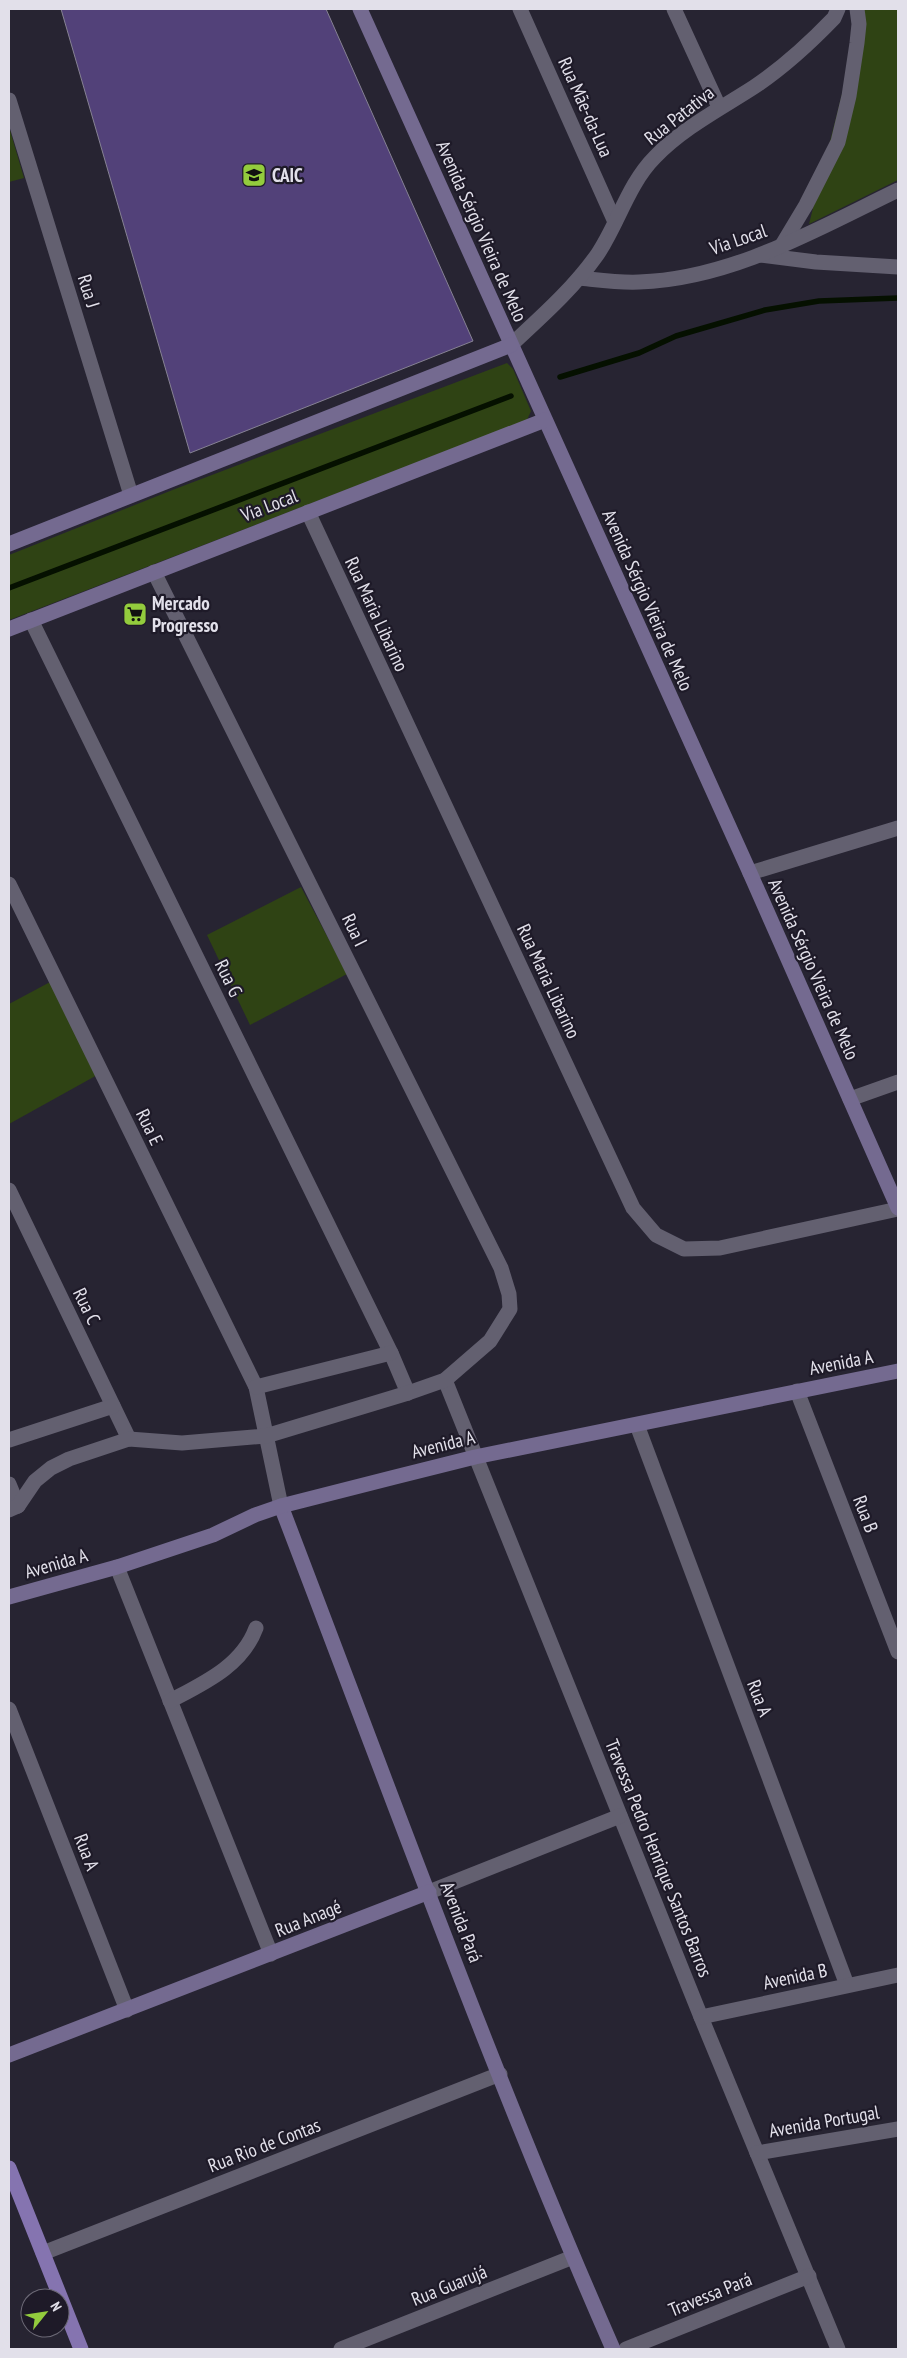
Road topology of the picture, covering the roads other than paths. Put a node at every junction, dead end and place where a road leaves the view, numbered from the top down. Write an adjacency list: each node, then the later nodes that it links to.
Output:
1 (360, 9): 14 (street, Avenida Sérgio Vieira de Melo)
2 (520, 9): 9 (street, Rua Mãe-da-Lua)
3 (674, 9): 7 (street)
4 (857, 9): 10 (street)
5 (834, 12): 7 (street, Rua Patativa)
6 (9, 100): 16 (street, Rua J)
7 (719, 107): 9 (street, Rua Patativa)
8 (898, 190): 10 (street, Via Local)
9 (616, 222): 13 (street, Rua Patativa)
10 (782, 245): 11 (street, Via Local)
11 (760, 255): 12 (street); 13 (street, Via Local)
12 (898, 267)
13 (579, 278): 14 (street, Rua Patativa)
14 (511, 345): 15 (street, Avenida Sérgio Vieira de Melo); 16 (street)
15 (545, 420): 17 (street, Via Local); 23 (street, Avenida Sérgio Vieira de Melo)
16 (131, 494): 18 (street)
17 (308, 512): 19 (street, Via Local); 28 (street, Rua Maria Libarino)
18 (9, 544)
19 (154, 572): 20 (street, Via Local); 31 (street, Rua I)
20 (32, 620): 21 (street, Via Local); 29 (street, Rua G)
21 (9, 629)
22 (898, 828): 23 (street)
23 (750, 872): 26 (street, Avenida Sérgio Vieira de Melo)
24 (9, 884): 32 (street, Rua E)
25 (898, 1082): 26 (street)
26 (850, 1099): 28 (street, Avenida Sérgio Vieira de Melo)
27 (9, 1190): 35 (street, Rua C)
28 (898, 1209)
29 (391, 1353): 32 (street); 34 (street, Rua G)
30 (898, 1371): 33 (street, Avenida A)
31 (445, 1380): 34 (street); 40 (street, Travessa Pedro Henrique Santos Barros)
32 (256, 1387): 37 (street, Rua E)
33 (797, 1391): 36 (street, Avenida A); 47 (street, Rua B)
34 (408, 1393): 37 (street)
35 (113, 1406): 38 (street, Rua C); 39 (street)
36 (637, 1425): 40 (street, Avenida A); 54 (street, Rua A)
37 (266, 1436): 38 (street); 42 (street, Rua E)
38 (129, 1439): 43 (street)
39 (9, 1440)
40 (475, 1457): 42 (street, Avenida A); 50 (street, Travessa Pedro Henrique Santos Barros)
41 (9, 1484): 43 (street)
42 (282, 1506): 44 (street, Avenida A); 51 (street, Avenida Pará)
43 (13, 1508)
44 (117, 1567): 45 (street, Avenida A); 48 (street)
45 (9, 1597)
46 (256, 1628): 48 (street)
47 (898, 1652)
48 (170, 1701): 52 (street)
49 (9, 1709): 55 (street, Rua A)
50 (620, 1816): 51 (street, Rua Anagé); 56 (street, Travessa Pedro Henrique Santos Barros)
51 (429, 1892): 52 (street, Rua Anagé); 58 (street, Avenida Pará)
52 (271, 1954): 55 (street, Rua Anagé)
53 (898, 1975): 54 (street, Avenida B)
54 (846, 1985): 56 (street, Avenida B)
55 (127, 2010): 57 (street, Rua Anagé)
56 (701, 2017): 60 (street, Travessa Pedro Henrique Santos Barros)
57 (9, 2055)
58 (500, 2074): 62 (street, Rua Rio de Contas); 63 (street, Avenida Pará)
59 (898, 2129): 60 (street, Avenida Portugal)
60 (757, 2153): 64 (street, Travessa Pedro Henrique Santos Barros)
61 (9, 2168): 62 (main road)
62 (43, 2253): 65 (main road)
63 (573, 2257): 66 (street, Rua Guarujá); 67 (street, Avenida Pará)
64 (809, 2276): 68 (street, Travessa Pará); 69 (street, Travessa Pedro Henrique Santos Barros)
65 (81, 2349)
66 (341, 2349)
67 (613, 2349)
68 (626, 2349)
69 (838, 2349)

